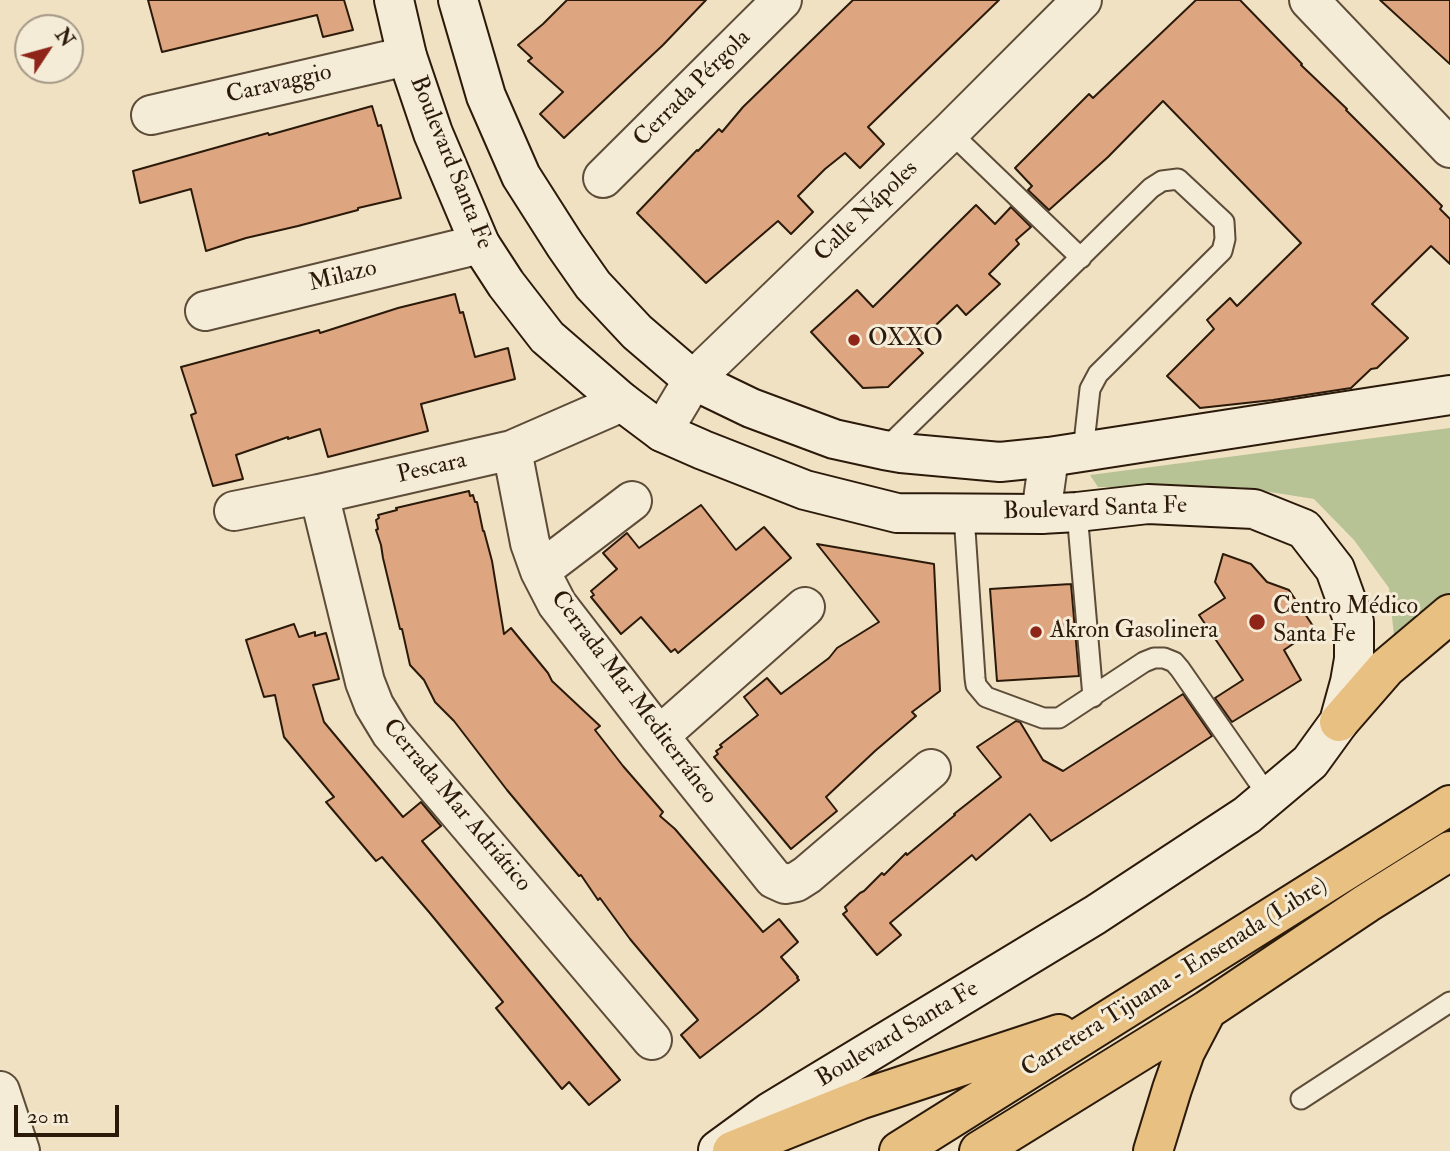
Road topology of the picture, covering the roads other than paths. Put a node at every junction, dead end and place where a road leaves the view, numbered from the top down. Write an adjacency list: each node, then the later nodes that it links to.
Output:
1 (394, 0): 6 (street, Boulevard Santa Fe)
2 (458, 0): 14 (street)
3 (782, 0): 10 (street, Cerrada Pérgola)
4 (1082, 0): 8 (street, Calle Nápoles)
5 (1310, 0): 9 (street)
6 (407, 56): 7 (street, Caravaggio); 11 (street, Boulevard Santa Fe)
7 (151, 115)
8 (950, 132): 12 (lane); 14 (street, Calle Nápoles)
9 (1450, 148)
10 (603, 178)
11 (480, 244): 13 (street, Milazo); 16 (street, Boulevard Santa Fe)
12 (1081, 258): 19 (lane); 20 (lane)
13 (205, 311)
14 (693, 380): 17 (street, Calle Nápoles); 19 (street)
15 (1450, 395): 20 (street)
16 (622, 402): 17 (street, Boulevard Santa Fe); 18 (street, Pescara)
17 (662, 432): 25 (street, Boulevard Santa Fe)
18 (512, 450): 21 (street, Pescara); 26 (street, Cerrada Mar Mediterráneo)
19 (884, 450): 20 (street)
20 (1066, 454): 24 (street)
21 (319, 494): 23 (street, Pescara); 39 (street, Cerrada Mar Adriático)
22 (632, 501): 26 (street)
23 (234, 511)
24 (1059, 513): 25 (street, Boulevard Santa Fe); 29 (lane); 30 (street, Boulevard Santa Fe)
25 (964, 515): 29 (lane)
26 (540, 571): 31 (street, Cerrada Mar Mediterráneo)
27 (805, 607): 31 (street)
28 (1450, 614): 30 (highway)
29 (1093, 697): 33 (lane)
30 (1339, 722): 33 (street, Boulevard Santa Fe)
31 (659, 736): 32 (street, Cerrada Mar Mediterráneo)
32 (931, 769)
33 (1269, 797): 43 (street, Boulevard Santa Fe)
34 (1450, 805): 38 (highway, Carretera Tijuana - Ensenada (Libre))
35 (1450, 851): 37 (highway, Carretera Tijuana - Ensenada (Libre))
36 (1450, 1002): 41 (lane)
37 (1206, 1010): 46 (highway, Carretera Tijuana - Ensenada (Libre)); 47 (highway)
38 (1115, 1016): 44 (highway); 45 (highway, Carretera Tijuana - Ensenada (Libre))
39 (652, 1040)
40 (1, 1098): 42 (street)
41 (1301, 1099)
42 (20, 1151)
43 (717, 1151)
44 (732, 1151)
45 (899, 1151)
46 (979, 1151)
47 (1153, 1151)

